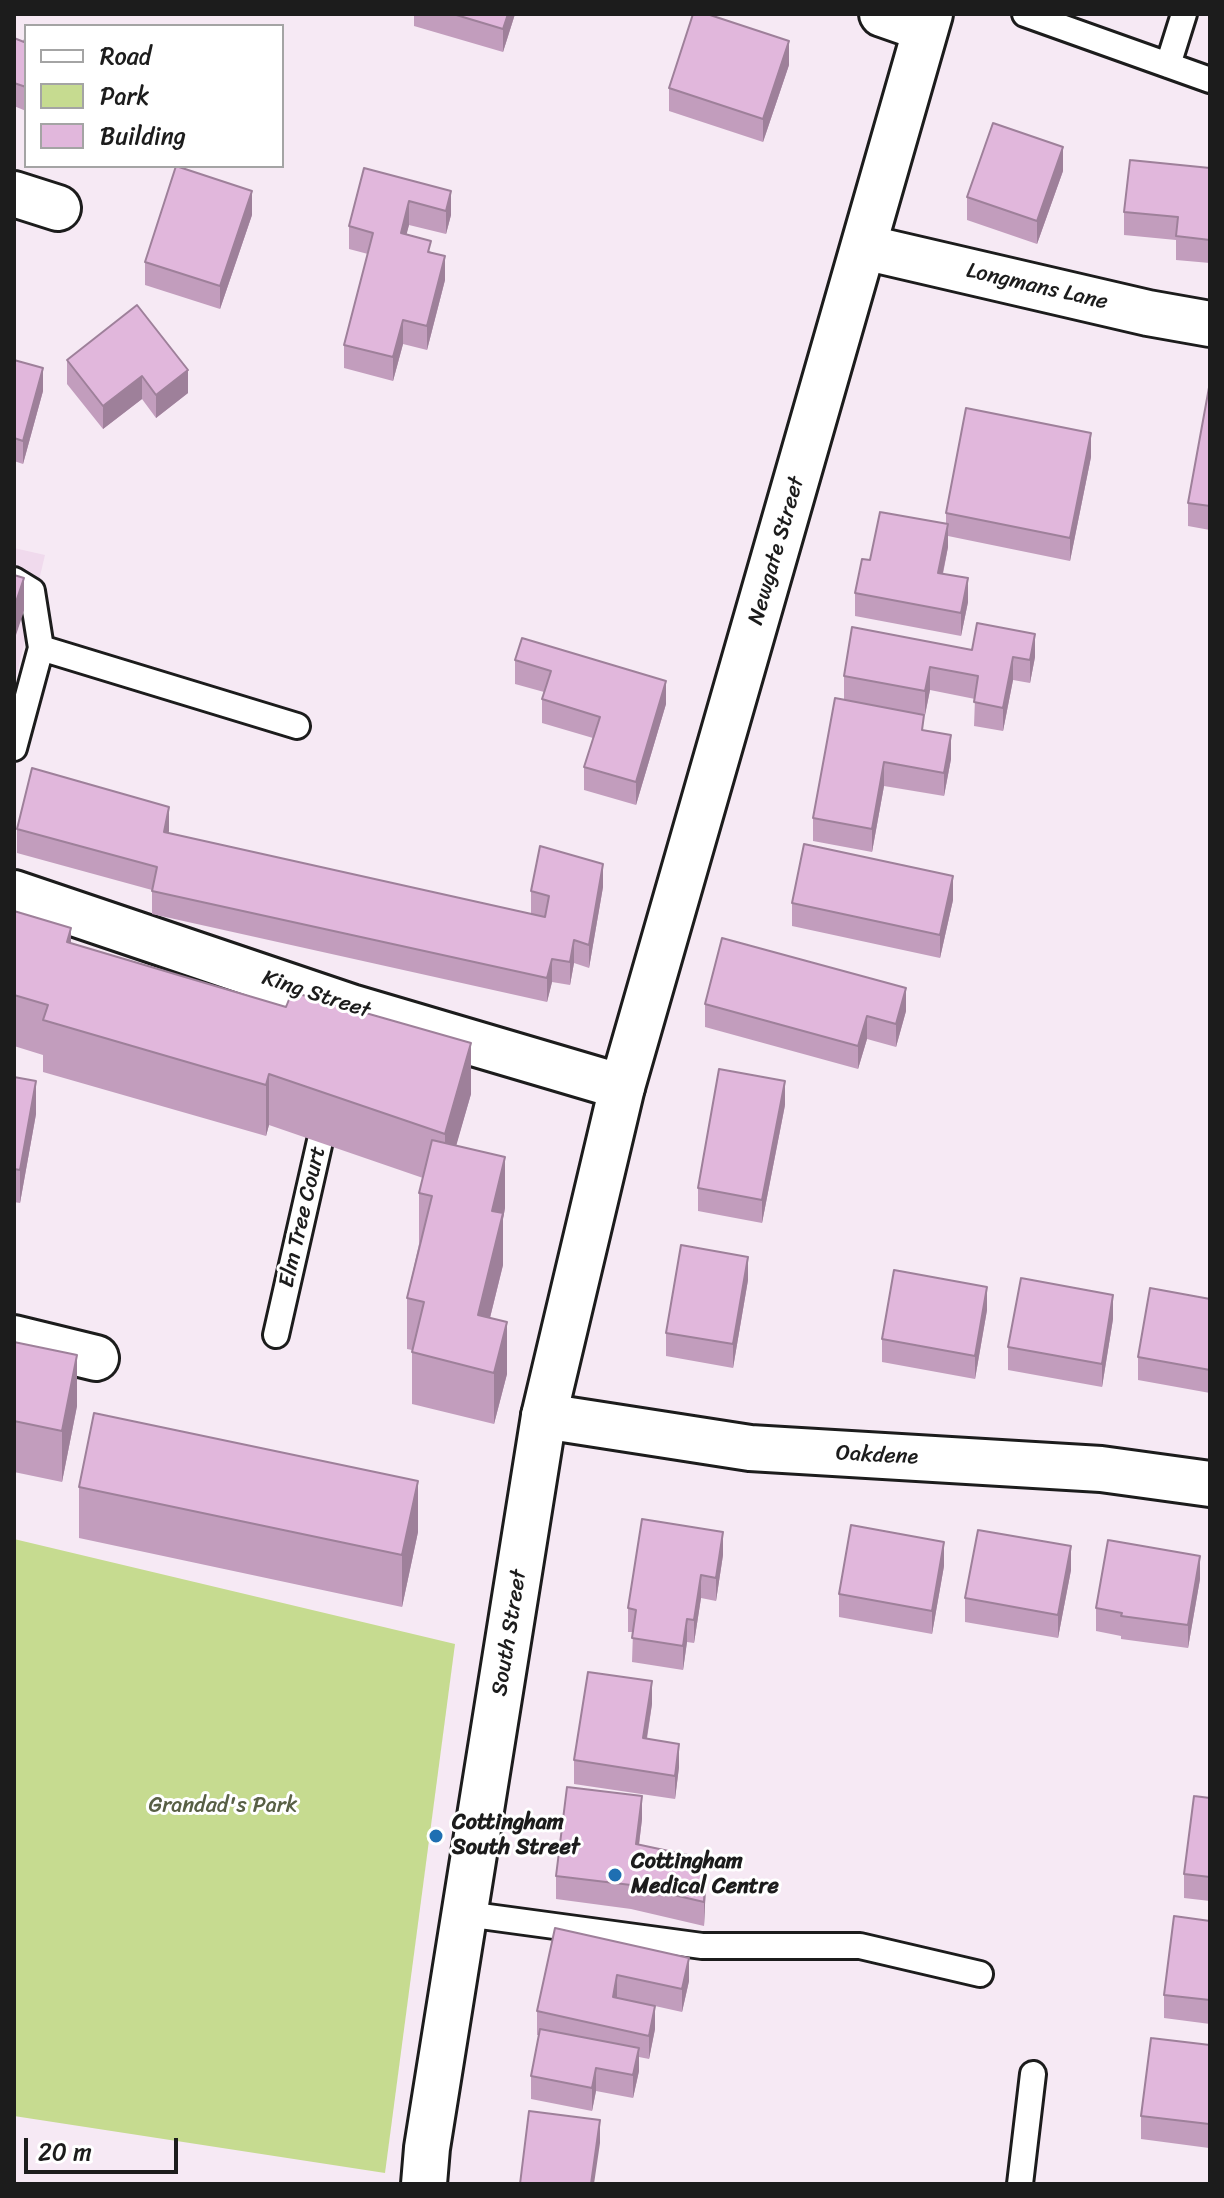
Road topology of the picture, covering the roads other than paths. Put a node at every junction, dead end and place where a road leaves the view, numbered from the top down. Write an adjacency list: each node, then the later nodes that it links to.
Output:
1 (882, 14): 4 (main road)
2 (1025, 14): 5 (lane)
3 (1184, 14): 5 (lane)
4 (928, 22): 9 (main road, Newgate Street)
5 (1168, 65): 6 (lane)
6 (1210, 80)
7 (14, 194): 8 (main road)
8 (58, 208)
9 (864, 247): 10 (main road, Longmans Lane); 17 (main road, Newgate Street)
10 (1210, 324)
11 (14, 580): 12 (lane)
12 (41, 648): 13 (lane); 14 (lane)
13 (297, 726)
14 (14, 748)
15 (14, 893): 17 (main road, King Street)
16 (334, 1081): 18 (lane, Elm Tree Court)
17 (622, 1087): 21 (main road, South Street)
18 (276, 1335)
19 (14, 1338): 20 (main road)
20 (96, 1358)
21 (544, 1416): 22 (main road, Oakdene); 23 (main road, South Street)
22 (1210, 1484)
23 (466, 1914): 24 (lane); 26 (main road, South Street)
24 (980, 1974)
25 (1033, 2074): 27 (lane)
26 (424, 2184)
27 (1020, 2184)

